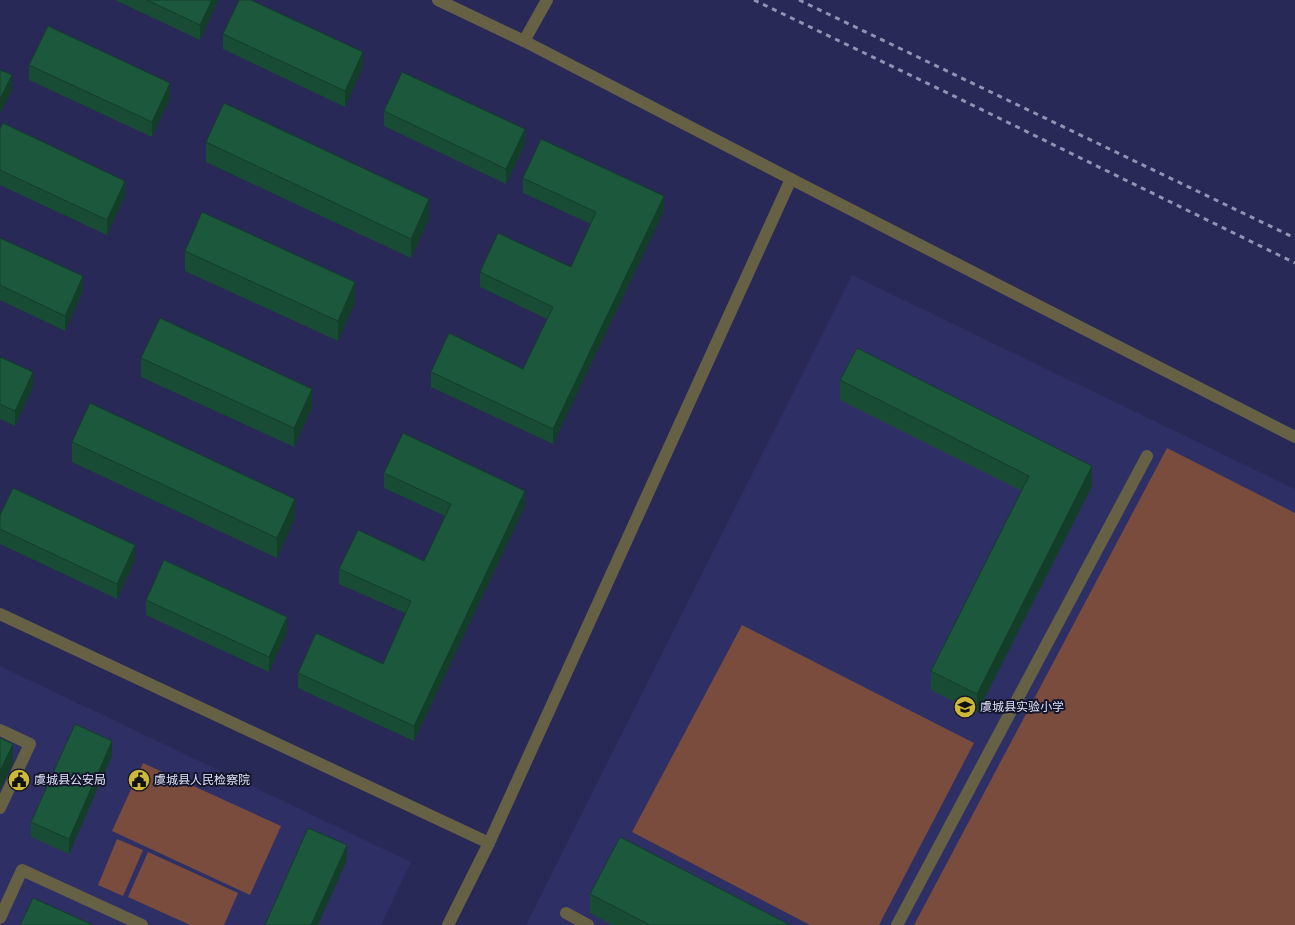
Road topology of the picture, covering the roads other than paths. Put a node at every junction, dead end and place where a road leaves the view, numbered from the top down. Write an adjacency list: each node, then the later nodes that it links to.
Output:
1 (438, 0): 3 (street)
2 (547, 0): 3 (street)
3 (524, 41): 4 (street)
4 (791, 179): 5 (street); 10 (street)
5 (1295, 437)
6 (1147, 456): 16 (street)
7 (0, 614): 10 (street)
8 (0, 730): 9 (street)
9 (0, 808)
10 (489, 843): 14 (street)
11 (566, 913): 15 (street)
12 (0, 918): 13 (street)
13 (142, 925)
14 (448, 925)
15 (588, 925)
16 (897, 925)

